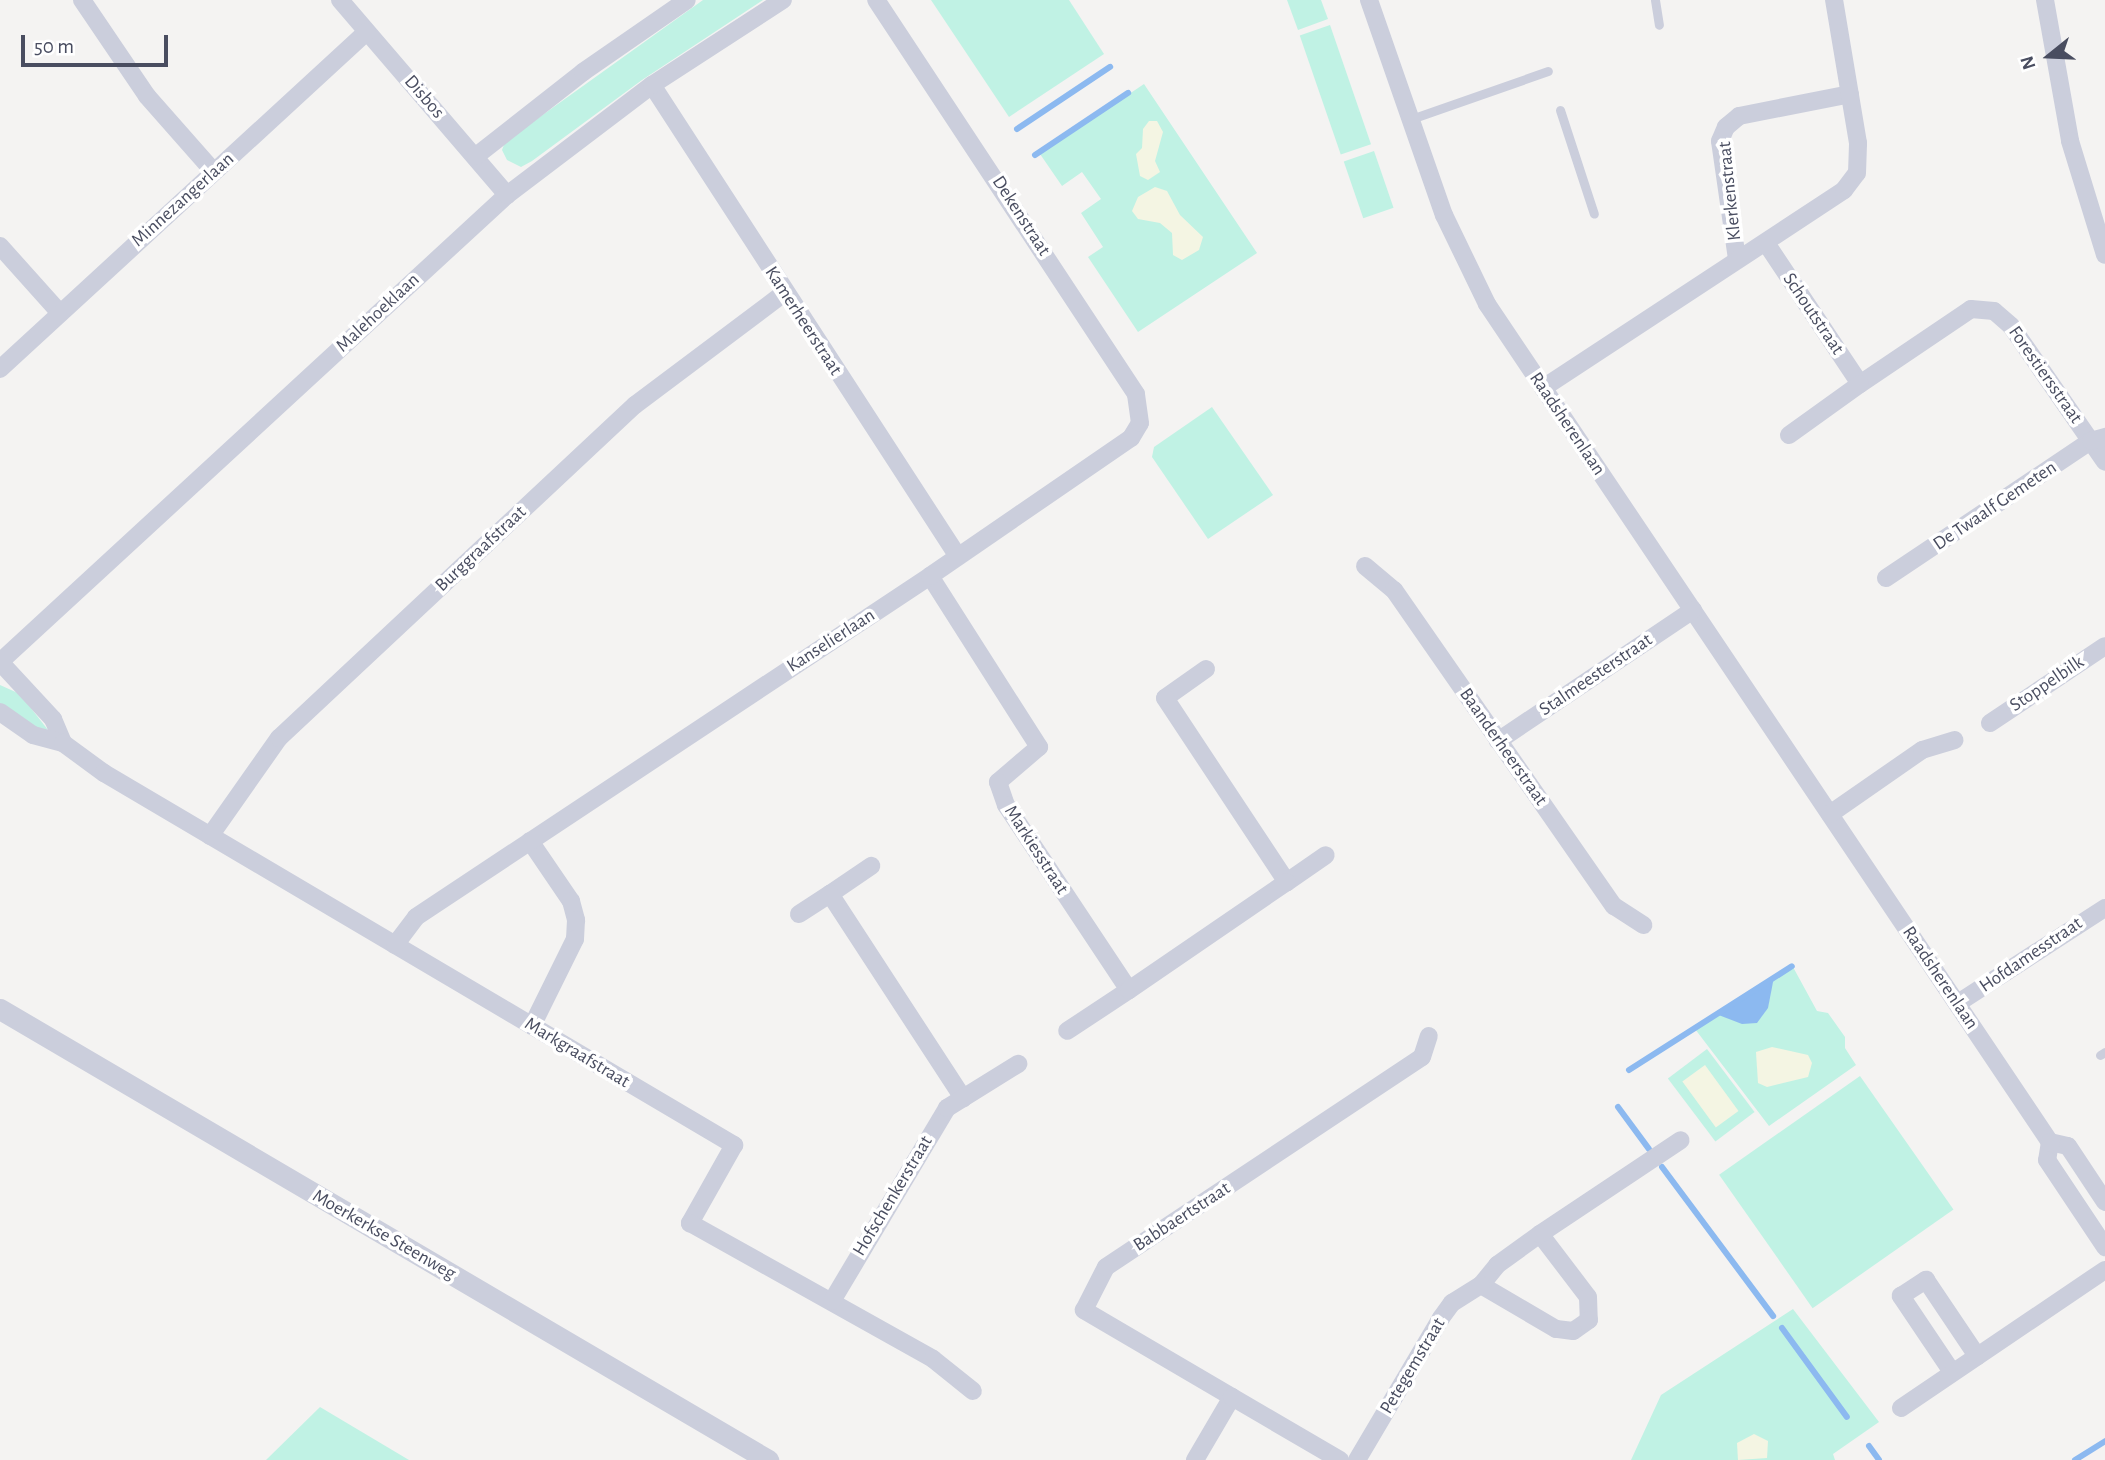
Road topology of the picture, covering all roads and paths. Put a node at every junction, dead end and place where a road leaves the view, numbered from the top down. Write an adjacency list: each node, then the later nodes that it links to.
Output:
1 (82, 0): 18 (street)
2 (340, 0): 11 (street, Disbos)
3 (687, 0): 17 (street)
4 (783, 0): 13 (street, Malehoeklaan)
5 (876, 0): 31 (street, Dekenstraat)
6 (1369, 0): 16 (street, Raadsherenlaan)
7 (1656, 0): 10 (lane)
8 (1834, 0): 14 (street, Klerkenstraat)
9 (2045, 0): 23 (street)
10 (1659, 25)
11 (367, 32): 17 (street, Disbos); 18 (street, Minnezangerlaan)
12 (1548, 71): 16 (lane)
13 (652, 85): 19 (street, Malehoeklaan); 25 (street, Kamerheerstraat)
14 (1850, 94): 21 (street, Klerkenstraat); 24 (street, Klerkenstraat)
15 (1560, 110): 20 (lane)
16 (1411, 119): 29 (street, Raadsherenlaan)
17 (476, 156): 19 (street, Disbos)
18 (214, 172): 26 (street, Minnezangerlaan)
19 (506, 195): 40 (street, Malehoeklaan)
20 (1594, 214)
21 (1766, 243): 24 (street, Klerkenstraat); 28 (street, Schoutstraat)
22 (0, 246): 26 (street)
23 (2105, 255)
24 (1737, 259): 29 (street, Klerkenstraat)
25 (784, 293): 34 (street, Kamerheerstraat); 48 (street, Burggraafstraat)
26 (60, 313): 27 (street, Minnezangerlaan)
27 (0, 369)
28 (1860, 384): 30 (street); 32 (street, Forestiersstraat)
29 (1543, 388): 38 (street, Raadsherenlaan)
30 (1789, 435)
31 (1131, 439): 34 (street, Kanselierlaan)
32 (2098, 439): 33 (street, Forestiersstraat); 37 (street, De Twaalf Gemeten)
33 (2105, 461)
34 (957, 555): 36 (street, Kanselierlaan)
35 (1365, 566): 45 (street, Baanderheerstraat)
36 (930, 576): 49 (street, Kanselierlaan); 58 (street, Markiesstraat)
37 (1886, 578)
38 (1693, 610): 45 (street, Stalmeesterstraat); 47 (street, Raadsherenlaan)
39 (2105, 646): 43 (street, Stoppelbilk)
40 (0, 662): 46 (street, Markgraafstraat)
41 (1206, 669): 52 (street)
42 (0, 712): 46 (street, Markgraafstraat)
43 (1990, 723)
44 (1954, 740): 47 (street)
45 (1498, 741): 56 (street, Baanderheerstraat)
46 (63, 743): 48 (street, Markgraafstraat)
47 (1830, 814): 59 (street, Raadsherenlaan)
48 (210, 836): 57 (street, Markgraafstraat)
49 (530, 841): 57 (street, Kanselierlaan); 61 (street)
50 (1326, 855): 52 (street)
51 (871, 866): 53 (street)
52 (1287, 882): 58 (street)
53 (830, 894): 55 (street); 65 (street)
54 (2105, 908): 59 (street, Hofdamesstraat)
55 (799, 914)
56 (1643, 925)
57 (395, 945): 61 (street, Markgraafstraat)
58 (1129, 990): 62 (street)
59 (1958, 1003): 67 (street, Raadsherenlaan)
60 (0, 1009): 79 (street, Moerkerkse Steenweg)
61 (532, 1026): 73 (street, Markgraafstraat)
62 (1067, 1031)
63 (1429, 1036): 77 (street, Babbaertstraat)
64 (1018, 1064): 65 (street, Hofschenkerstraat)
65 (963, 1098): 73 (street, Hofschenkerstraat)
66 (1681, 1140): 69 (street, Petegemstraat)
67 (2050, 1142): 68 (street, Raadsherenlaan); 70 (street, Raadsherenlaan)
68 (2105, 1202)
69 (1540, 1234): 72 (street, Petegemstraat); 72 (street)
70 (2105, 1247)
71 (2105, 1270): 74 (street)
72 (1481, 1285): 82 (street, Petegemstraat)
73 (832, 1301): 76 (street, Markgraafstraat)
74 (1977, 1356): 75 (street); 75 (street)
75 (1952, 1372): 78 (street)
76 (973, 1391)
77 (1232, 1397): 80 (street); 81 (street, Babbaertstraat)
78 (1901, 1408)
79 (768, 1460)
80 (1195, 1460)
81 (1340, 1460)
82 (1357, 1460)

